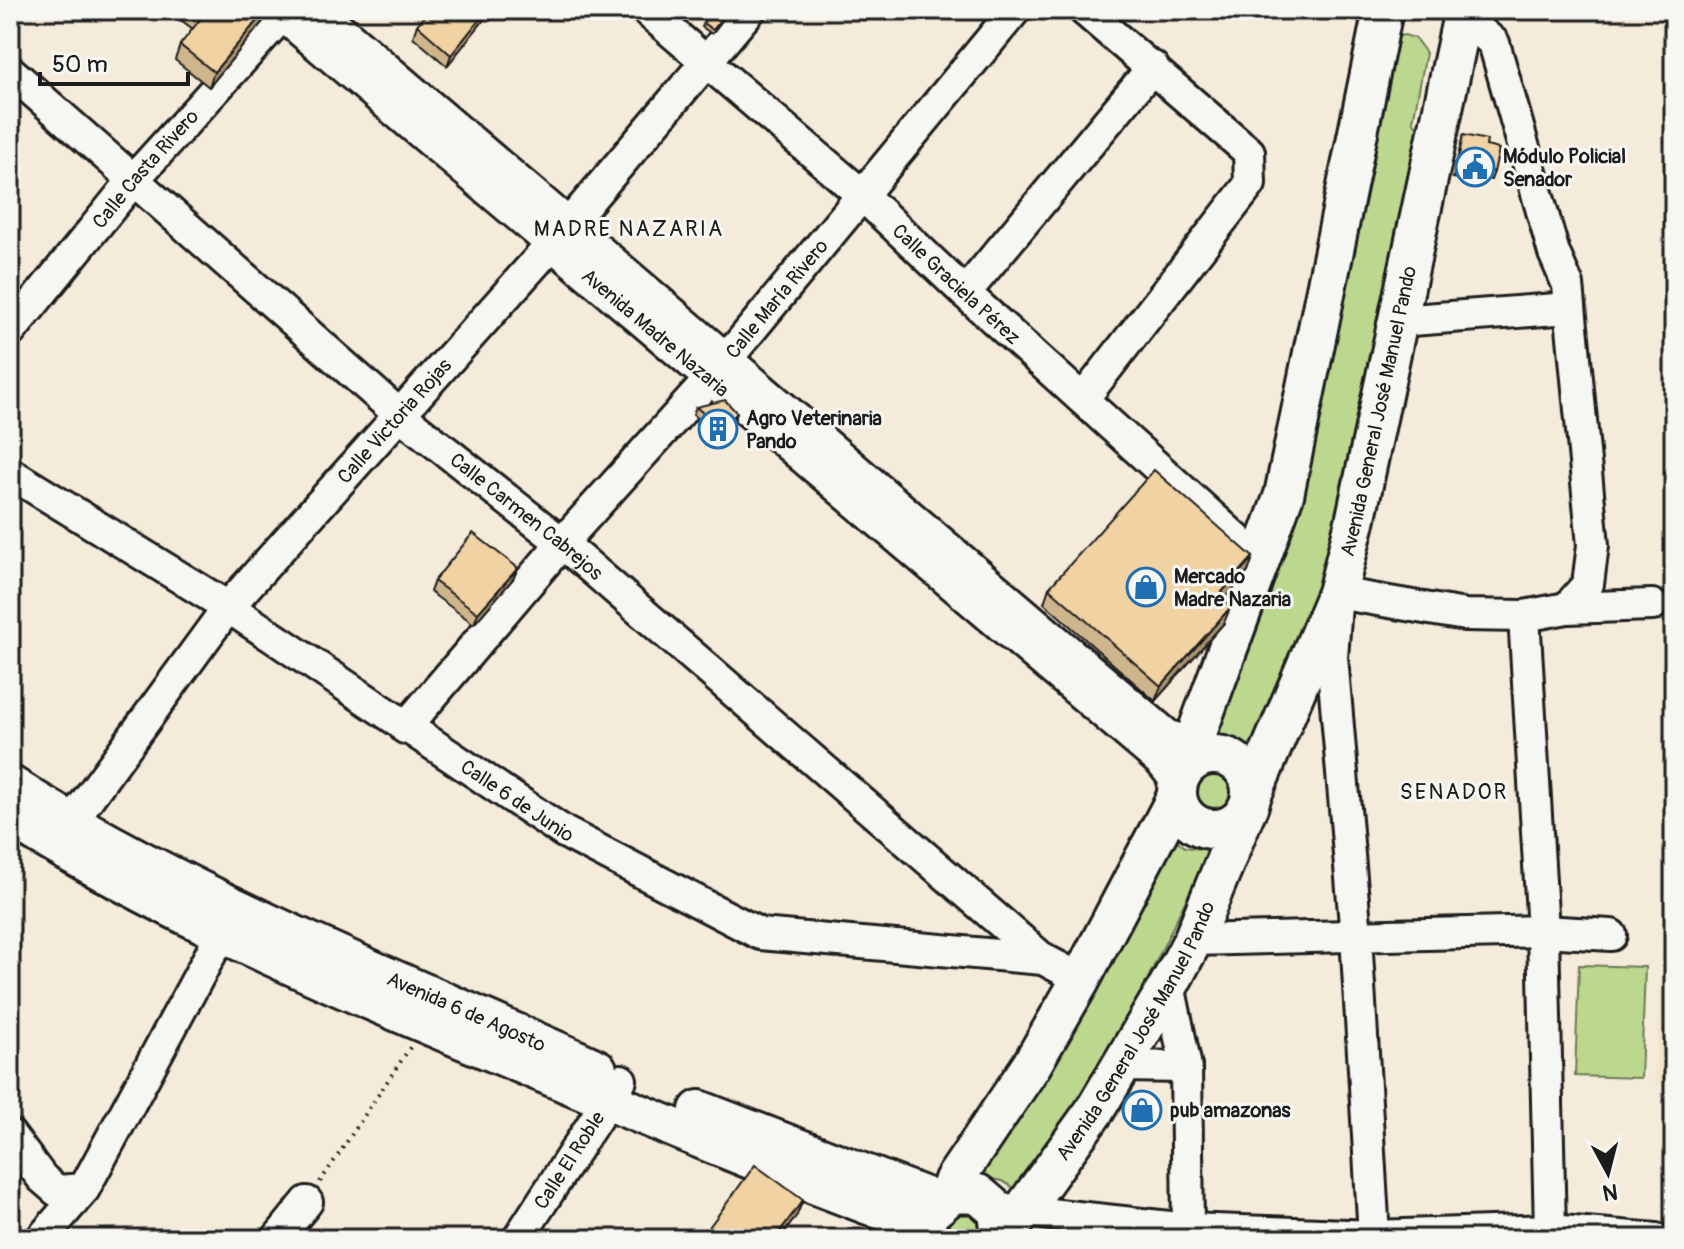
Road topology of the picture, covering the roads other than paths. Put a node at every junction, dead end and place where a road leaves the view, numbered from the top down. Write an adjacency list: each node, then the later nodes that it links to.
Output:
1 (318, 10): 14 (street, Avenida Madre Nazaria)
2 (646, 10): 9 (street, Calle Graciela Pérez)
3 (750, 10): 9 (street, Calle Victoria Rojas)
4 (1015, 10): 13 (street, Calle María Rivero)
5 (1084, 10): 10 (street)
6 (1383, 10): 24 (main road)
7 (1460, 11): 16 (street); 17 (main road, Avenida General José Manuel Pando)
8 (282, 12): 12 (street, Calle Casta Rivero); 14 (street, Avenida Madre Nazaria)
9 (706, 63): 13 (street, Calle Graciela Pérez); 14 (street, Calle Victoria Rojas)
10 (1153, 67): 15 (street); 20 (street)
11 (10, 71): 12 (street, Calle Carmen Cabrejos)
12 (135, 178): 18 (street, Calle Casta Rivero); 21 (street, Calle Carmen Cabrejos)
13 (861, 194): 15 (street, Calle Graciela Pérez); 19 (street, Calle María Rivero)
14 (560, 234): 19 (street, Avenida Madre Nazaria); 21 (street, Calle Victoria Rojas)
15 (965, 293): 20 (street, Calle Graciela Pérez)
16 (1570, 308): 17 (street); 28 (street)
17 (1398, 321): 25 (main road, Avenida General José Manuel Pando)
18 (10, 332)
19 (718, 369): 23 (street, Calle María Rivero); 31 (street, Avenida Madre Nazaria); 31 (street, Avenida Madre Nazaria)
20 (1083, 399): 24 (street, Calle Graciela Pérez)
21 (400, 415): 23 (street, Calle Carmen Cabrejos); 27 (street, Calle Victoria Rojas)
22 (10, 473): 27 (street, Calle 6 de Junio)
23 (562, 543): 30 (street, Calle María Rivero); 41 (street, Calle Carmen Cabrejos)
24 (1262, 562): 31 (main road)
25 (1337, 593): 29 (street); 33 (main road, Avenida General José Manuel Pando); 39 (street)
26 (1652, 605): 28 (street)
27 (228, 607): 30 (street, Calle 6 de Junio); 35 (street, Calle Victoria Rojas)
28 (1567, 608): 29 (street)
29 (1524, 616): 36 (street)
30 (405, 728): 41 (street, Calle 6 de Junio)
31 (1189, 770): 33 (main road); 33 (main road); 42 (main road)
32 (10, 785): 35 (main road, Avenida 6 de Agosto)
33 (1249, 803): 40 (main road, Avenida General José Manuel Pando)
34 (10, 817): 35 (main road, Avenida 6 de Agosto)
35 (62, 834): 37 (main road, Avenida 6 de Agosto); 46 (main road, Avenida 6 de Agosto)
36 (1543, 931): 38 (street); 39 (street); 53 (street)
37 (222, 933): 46 (main road, Avenida 6 de Agosto); 48 (street)
38 (1611, 935)
39 (1356, 936): 40 (street); 54 (street)
40 (1193, 940): 43 (main road, Avenida General José Manuel Pando)
41 (1043, 959): 42 (street, Calle 6 de Junio)
42 (1081, 979): 50 (main road)
43 (1169, 985): 44 (main road, Avenida General José Manuel Pando); 45 (street)
44 (1120, 1066): 45 (street); 51 (main road, Avenida General José Manuel Pando)
45 (1186, 1067): 52 (street)
46 (615, 1090): 50 (main road, Avenida 6 de Agosto); 57 (street, Calle El Roble)
47 (10, 1135): 48 (street)
48 (84, 1189): 55 (street)
49 (307, 1202): 56 (street)
50 (931, 1220): 51 (main road, Avenida 6 de Agosto)
51 (1005, 1224): 52 (street)
52 (1188, 1229): 54 (street)
53 (1544, 1234): 54 (street); 58 (street)
54 (1374, 1236)
55 (41, 1239)
56 (277, 1239)
57 (518, 1239)
58 (1656, 1239)

